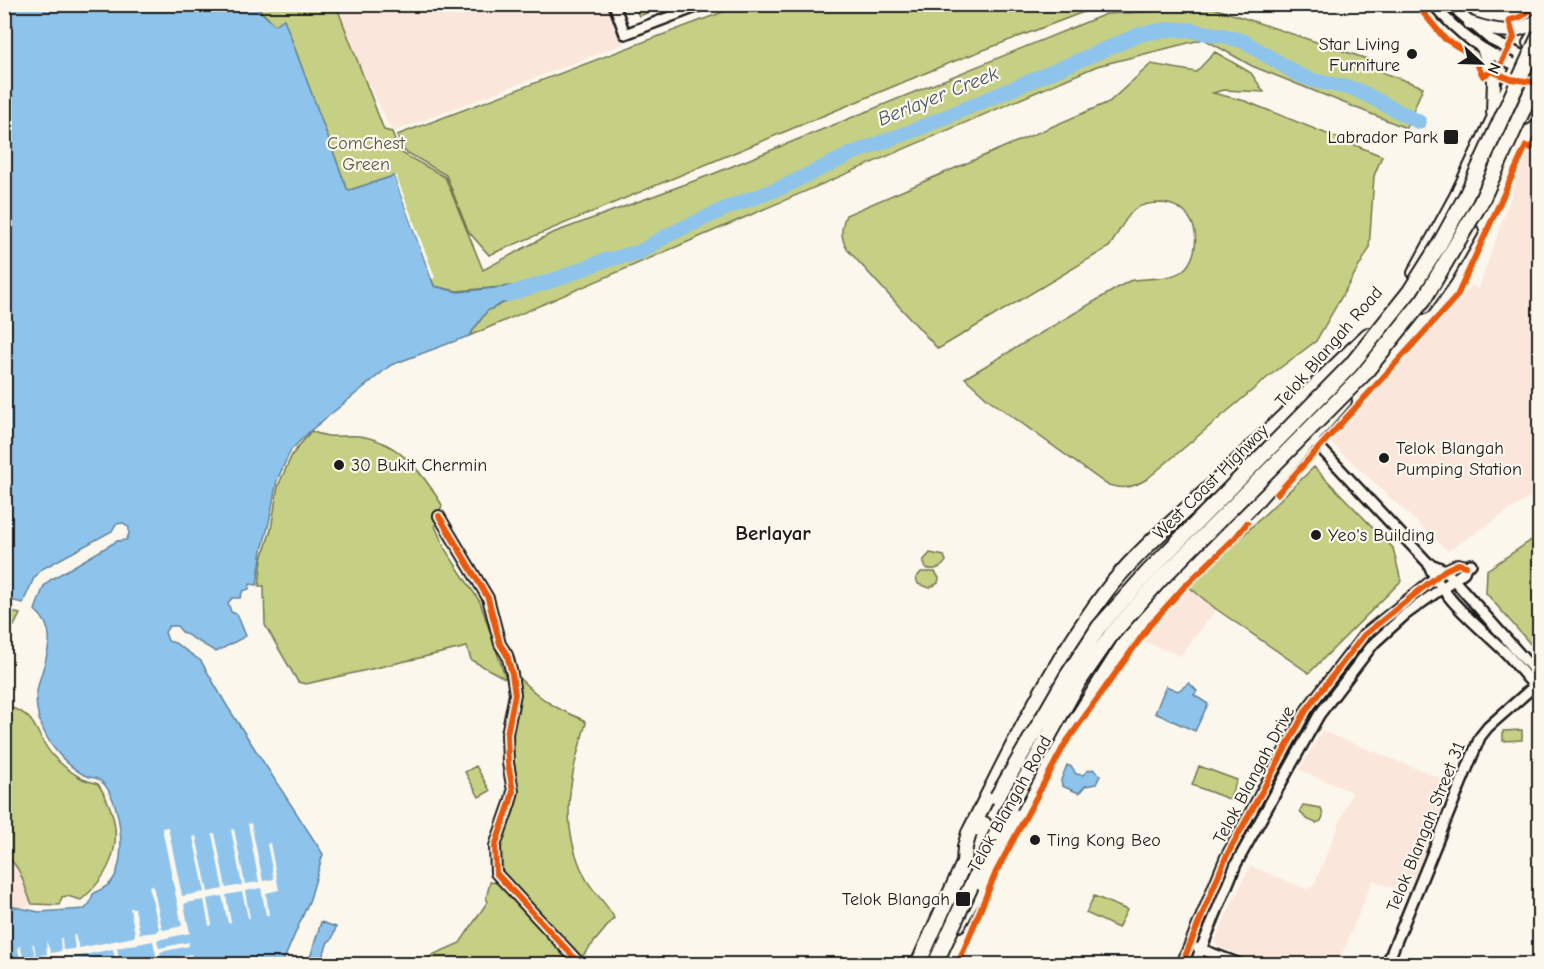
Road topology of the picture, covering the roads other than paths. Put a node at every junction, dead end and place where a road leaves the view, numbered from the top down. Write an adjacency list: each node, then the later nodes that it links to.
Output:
1 (614, 4): 2 (street)
2 (704, 4)
3 (1433, 4): 9 (street)
4 (1449, 4): 6 (street)
5 (1539, 18): 6 (main road)
6 (1470, 22): 11 (street)
7 (1539, 23): 11 (main road, Telok Blangah Road)
8 (1539, 34): 30 (highway, West Coast Highway, bridge)
9 (1484, 51): 11 (street); 16 (main road)
10 (1539, 59): 11 (main road)
11 (1521, 61): 12 (main road); 16 (main road, Telok Blangah Road)
12 (1539, 73): 38 (highway, West Coast Highway, bridge)
13 (1539, 86): 15 (main road, Telok Blangah Road)
14 (1539, 105): 15 (main road)
15 (1525, 118): 18 (main road, Telok Blangah Road)
16 (1492, 120): 17 (main road, Telok Blangah Road)
17 (1425, 254): 18 (main road); 19 (main road, Telok Blangah Road)
18 (1446, 276): 20 (main road, Telok Blangah Road)
19 (1368, 335): 22 (main road, Telok Blangah Road); 30 (highway, bridge)
20 (1312, 440): 23 (main road, Telok Blangah Road); 24 (street)
21 (439, 516): 35 (street)
22 (1180, 534): 23 (main road); 31 (main road, Telok Blangah Road)
23 (1204, 553): 32 (main road, Telok Blangah Road)
24 (1428, 563): 25 (street); 26 (street)
25 (1445, 570): 26 (street, Telok Blangah Drive); 27 (street); 27 (street, Telok Blangah Drive)
26 (1434, 578): 28 (street); 33 (street, Telok Blangah Drive)
27 (1454, 580): 28 (street, Telok Blangah Drive); 29 (street)
28 (1442, 589): 29 (street); 34 (street, Telok Blangah Drive)
29 (1538, 684): 43 (street, Telok Blangah Street 31)
30 (964, 863): 37 (highway, West Coast Highway, bridge)
31 (922, 939): 32 (main road); 36 (main road, Telok Blangah Road)
32 (949, 945): 39 (main road, Telok Blangah Road)
33 (1190, 945): 34 (street); 40 (street, Telok Blangah Drive)
34 (1201, 949): 41 (street, Telok Blangah Drive); 42 (street)
35 (580, 964)
36 (910, 964)
37 (918, 964)
38 (935, 964)
39 (941, 964)
40 (1182, 964)
41 (1195, 964)
42 (1240, 964)
43 (1388, 964)

